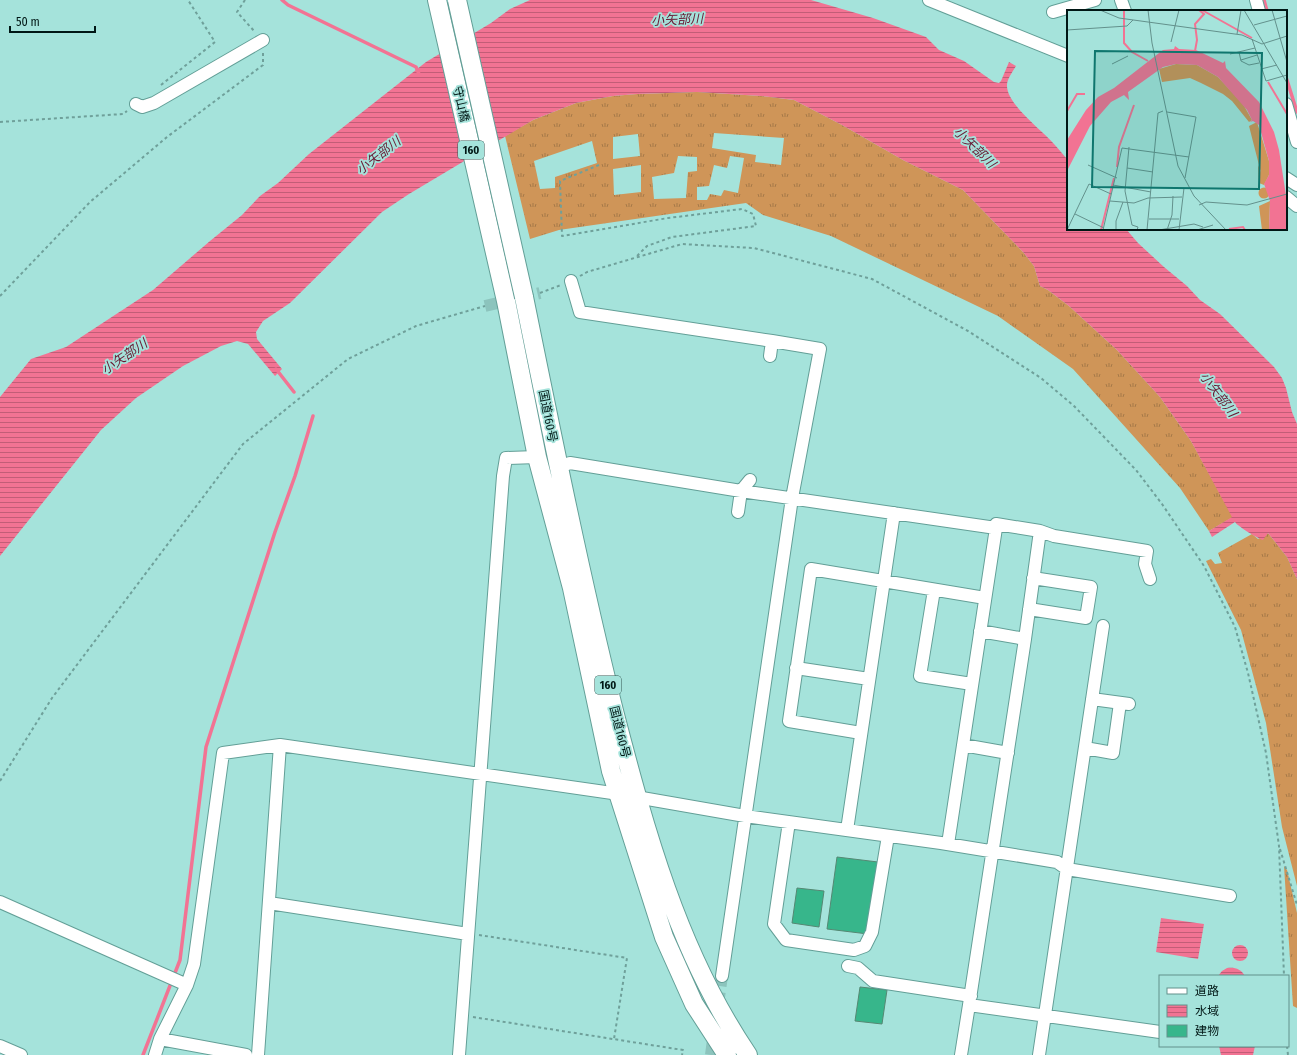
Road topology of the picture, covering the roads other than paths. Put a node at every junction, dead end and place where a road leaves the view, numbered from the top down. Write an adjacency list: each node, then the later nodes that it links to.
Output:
1 (437, 0): 24 (highway, 守山橋 / 160)
2 (457, 0): 23 (highway, 守山橋 / 160, bridge)
3 (929, 0): 11 (street)
4 (1095, 0): 9 (street)
5 (1121, 0): 7 (street)
6 (1256, 0): 8 (street)
7 (1124, 10)
8 (1259, 10)
9 (1053, 12)
10 (263, 40): 14 (street)
11 (1055, 51): 12 (street); 13 (street)
12 (1067, 56)
13 (1067, 64)
14 (136, 104)
15 (1287, 106): 16 (street)
16 (1294, 121): 17 (street)
17 (1297, 142)
18 (1287, 179): 19 (street)
19 (1297, 185)
20 (1287, 198): 21 (street)
21 (1297, 206)
22 (571, 281): 25 (street)
23 (532, 295): 28 (highway, 国道160号 / 160)
24 (506, 301): 27 (highway, 国道160号 / 160)
25 (772, 341): 26 (street); 31 (street)
26 (770, 356)
27 (537, 456): 54 (street); 55 (highway, 国道160号 / 160)
28 (559, 467): 30 (street); 56 (highway, 国道160号 / 160)
29 (750, 480): 30 (street)
30 (741, 491): 31 (street); 32 (street)
31 (792, 498): 33 (street); 57 (street)
32 (738, 512)
33 (894, 513): 34 (street); 38 (street)
34 (996, 528): 35 (street); 40 (street)
35 (1040, 530): 36 (street); 37 (street)
36 (1033, 578): 41 (street); 41 (street)
37 (1150, 579)
38 (884, 581): 39 (street); 45 (street); 46 (street)
39 (934, 590): 40 (street); 47 (street)
40 (985, 598): 43 (street)
41 (1029, 609): 44 (street)
42 (1103, 626): 48 (street)
43 (980, 631): 44 (street); 47 (street)
44 (1026, 639): 53 (street)
45 (796, 668): 46 (street); 49 (street)
46 (869, 678): 49 (street)
47 (972, 684): 51 (street)
48 (1092, 699): 52 (street); 52 (street)
49 (861, 733): 59 (street)
50 (280, 745): 54 (street); 66 (street); 70 (street)
51 (963, 745): 53 (street); 61 (street)
52 (1085, 748): 63 (street)
53 (1008, 753): 62 (street)
54 (481, 775): 55 (street); 67 (street)
55 (619, 794): 56 (street); 81 (highway, 国道160号 / 160)
56 (638, 798): 57 (street); 82 (highway, 国道160号 / 160)
57 (745, 816): 58 (street); 69 (street)
58 (789, 822): 59 (street); 68 (street)
59 (847, 830): 60 (street)
60 (888, 836): 61 (street); 68 (street)
61 (948, 844): 62 (street)
62 (994, 852): 63 (street); 71 (street)
63 (1067, 869): 64 (street); 72 (street)
64 (1230, 896)
65 (0, 902): 70 (street)
66 (269, 903): 67 (street); 79 (street)
67 (468, 934): 80 (street)
68 (850, 957): 71 (street)
69 (722, 976)
70 (177, 981): 74 (street)
71 (970, 1000): 72 (street); 83 (street)
72 (1045, 1017): 73 (street); 84 (street)
73 (1159, 1032)
74 (160, 1039): 77 (street); 78 (street)
75 (0, 1046): 76 (street)
76 (21, 1055)
77 (155, 1055)
78 (246, 1055)
79 (258, 1055)
80 (459, 1055)
81 (727, 1055)
82 (748, 1055)
83 (961, 1055)
84 (1039, 1055)

